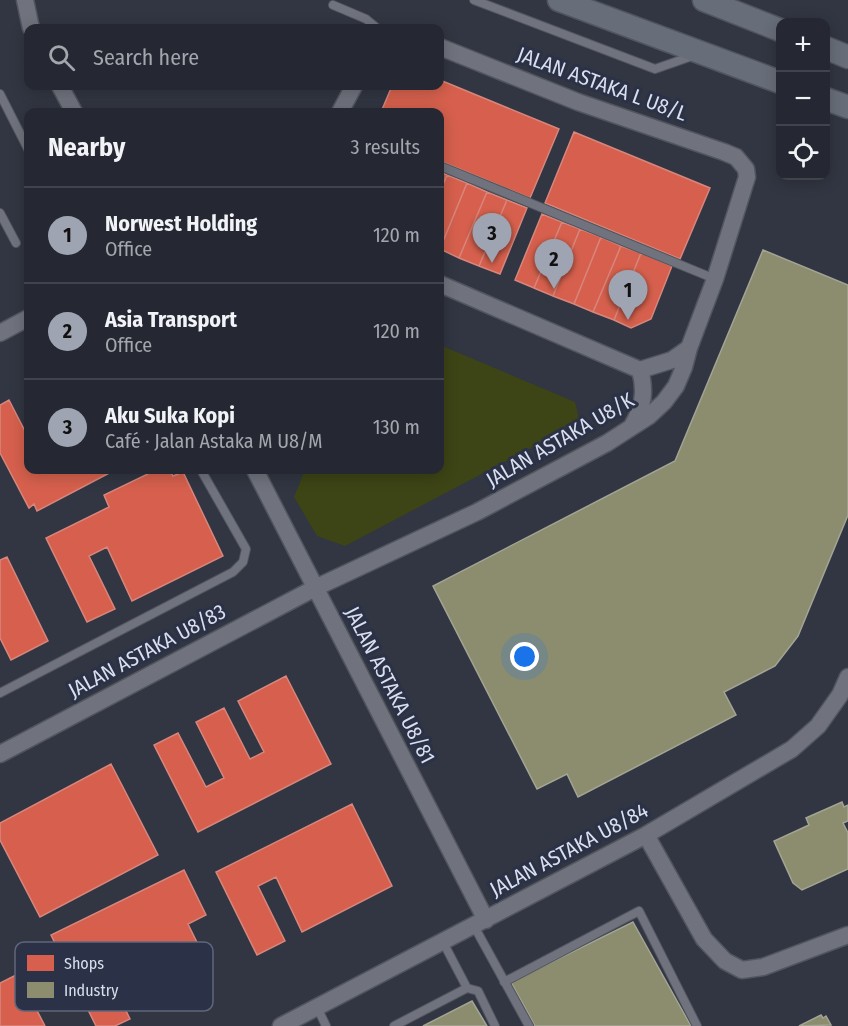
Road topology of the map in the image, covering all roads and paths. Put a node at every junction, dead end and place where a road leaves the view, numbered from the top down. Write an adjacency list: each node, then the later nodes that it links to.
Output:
1 (25, 0): 6 (street)
2 (474, 0): 11 (lane)
3 (704, 0): 8 (main road)
4 (566, 2): 11 (main road)
5 (333, 5): 7 (lane)
6 (30, 24)
7 (372, 24)
8 (776, 28)
9 (444, 49): 23 (street, JALAN ASTAKA L U8/L)
10 (830, 50): 12 (main road)
11 (701, 53): 13 (main road)
12 (848, 57)
13 (776, 81)
14 (62, 90): 19 (street)
15 (352, 90): 20 (street)
16 (0, 94): 21 (lane)
17 (830, 101): 18 (main road)
18 (848, 107)
19 (72, 108)
20 (342, 108)
21 (24, 141)
22 (444, 168): 26 (lane)
23 (746, 169): 26 (street, JALAN ASTAKA U8/K)
24 (0, 213): 25 (lane)
25 (16, 243)
26 (715, 279): 30 (street, JALAN ASTAKA U8/K)
27 (444, 286): 31 (street)
28 (24, 320): 29 (street)
29 (0, 333)
30 (689, 348): 31 (street); 32 (street, JALAN ASTAKA U8/K)
31 (640, 370): 32 (street)
32 (632, 427): 35 (street, JALAN ASTAKA U8/K)
33 (203, 474): 37 (lane)
34 (257, 474): 35 (street, JALAN ASTAKA U8/81)
35 (315, 588): 38 (street, JALAN ASTAKA U8/83); 40 (street, JALAN ASTAKA U8/81)
36 (848, 677): 39 (street, JALAN ASTAKA U8/84)
37 (0, 693)
38 (0, 754)
39 (646, 835): 40 (street, JALAN ASTAKA U8/84); 41 (street)
40 (480, 923): 42 (street, JALAN ASTAKA U8/84); 43 (lane)
41 (848, 934)
42 (442, 942): 44 (lane); 45 (street, JALAN ASTAKA U8/84)
43 (504, 982): 50 (lane); 51 (lane)
44 (467, 988): 48 (lane); 49 (lane)
45 (317, 1007): 46 (street, JALAN ASTAKA U8/84); 47 (lane)
46 (290, 1024)
47 (326, 1026)
48 (394, 1026)
49 (495, 1026)
50 (529, 1026)
51 (697, 1026)

